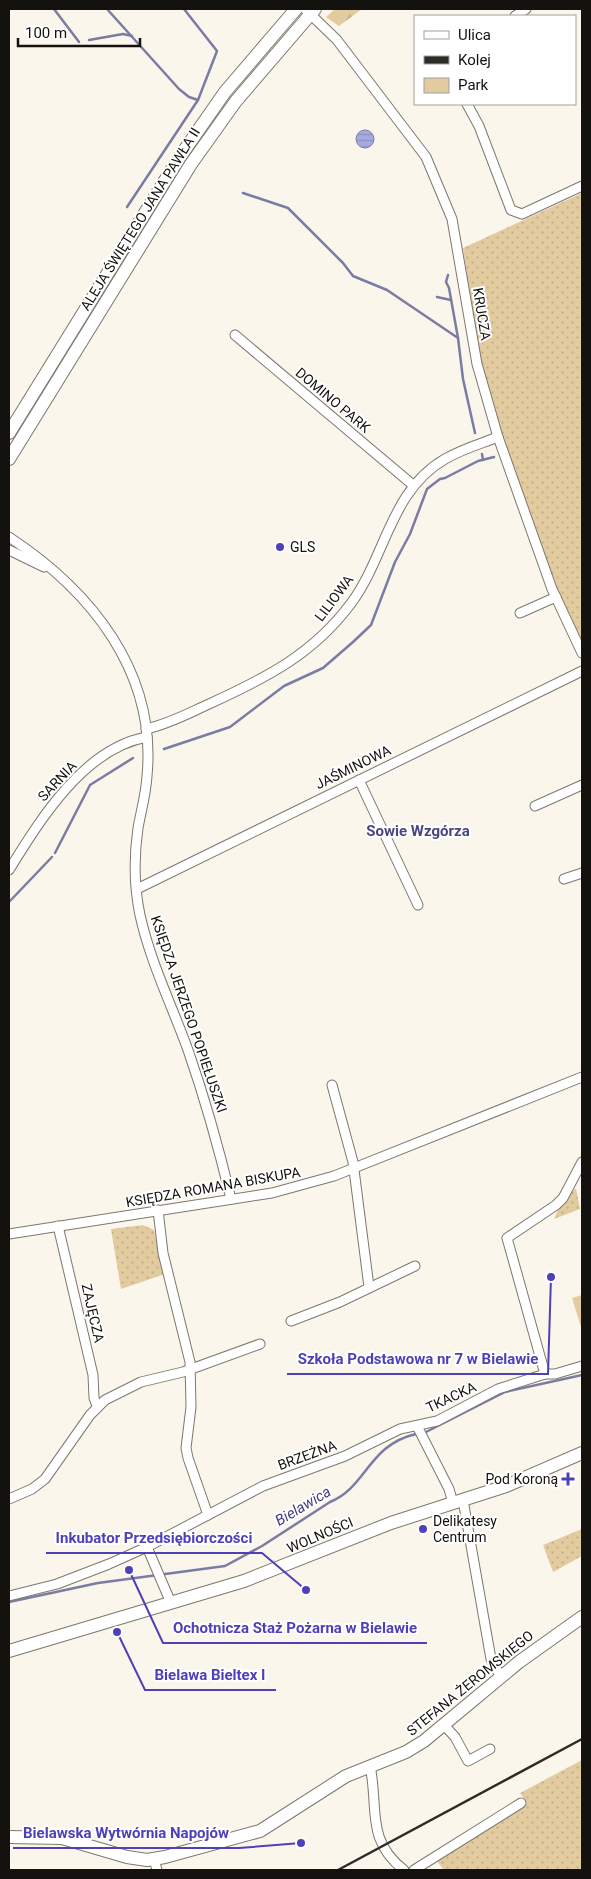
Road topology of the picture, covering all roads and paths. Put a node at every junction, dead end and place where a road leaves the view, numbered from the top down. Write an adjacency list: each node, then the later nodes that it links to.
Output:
1 (296, 9): 6 (street, ALEJA ŚWIĘTEGO JANA PAWŁA II)
2 (310, 10): 7 (street, KRUCZA); 8 (street, ALEJA ŚWIĘTEGO JANA PAWŁA II)
3 (468, 105): 4 (street)
4 (582, 186)
5 (235, 335): 9 (street, DOMINO PARK)
6 (9, 433)
7 (498, 437): 9 (street, LILIOWA); 13 (street, KRUCZA)
8 (9, 459)
9 (413, 485): 17 (street, LILIOWA)
10 (9, 537): 12 (street, KSIĘDZA JERZEGO POPIEŁUSZKI)
11 (9, 550): 12 (street, KSIĘDZA JERZEGO POPIEŁUSZKI)
12 (49, 569): 17 (street, KSIĘDZA JERZEGO POPIEŁUSZKI)
13 (556, 597): 14 (street); 15 (street, KRUCZA)
14 (520, 613)
15 (582, 653)
16 (582, 671): 18 (street, JAŚMINOWA)
17 (147, 733): 21 (street, SARNIA); 24 (street, KSIĘDZA JERZEGO POPIEŁUSZKI)
18 (359, 780): 24 (street, JAŚMINOWA); 25 (street)
19 (582, 785): 20 (street)
20 (535, 806)
21 (9, 870)
22 (582, 873): 23 (street)
23 (564, 879)
24 (137, 889): 30 (street, KSIĘDZA JERZEGO POPIEŁUSZKI)
25 (418, 905)
26 (582, 1077): 29 (street, KSIĘDZA ROMANA BISKUPA)
27 (332, 1085): 29 (street)
28 (582, 1162): 40 (street)
29 (354, 1168): 30 (street, KSIĘDZA ROMANA BISKUPA); 35 (street)
30 (231, 1199): 31 (street, KSIĘDZA ROMANA BISKUPA)
31 (158, 1210): 32 (street, KSIĘDZA ROMANA BISKUPA); 39 (street)
32 (58, 1226): 33 (street, KSIĘDZA ROMANA BISKUPA); 41 (street, ZAJĘCZA)
33 (9, 1234)
34 (415, 1266): 35 (street)
35 (369, 1287): 36 (street)
36 (291, 1321)
37 (260, 1344): 39 (street)
38 (582, 1366): 40 (street, TKACKA)
39 (190, 1369): 41 (street); 46 (street)
40 (545, 1374): 42 (street, TKACKA)
41 (97, 1406): 44 (street)
42 (417, 1426): 45 (street); 46 (street, BRZEŻNA)
43 (582, 1453): 45 (street, WOLNOŚCI)
44 (9, 1499)
45 (458, 1502): 49 (street, WOLNOŚCI); 52 (street)
46 (208, 1515): 47 (street, BRZEŻNA)
47 (147, 1547): 48 (street, BRZEŻNA); 49 (street)
48 (9, 1596)
49 (171, 1603): 51 (street, WOLNOŚCI)
50 (582, 1617): 52 (street, STEFANA ŻEROMSKIEGO)
51 (9, 1652)
52 (501, 1677): 53 (street, STEFANA ŻEROMSKIEGO)
53 (444, 1725): 54 (street); 55 (street, STEFANA ŻEROMSKIEGO)
54 (490, 1749)
55 (370, 1766): 58 (street, STEFANA ŻEROMSKIEGO); 59 (street)
56 (521, 1803): 60 (street)
57 (9, 1837): 58 (street, STEFANA ŻEROMSKIEGO)
58 (155, 1865)
59 (404, 1870)
60 (414, 1870)

